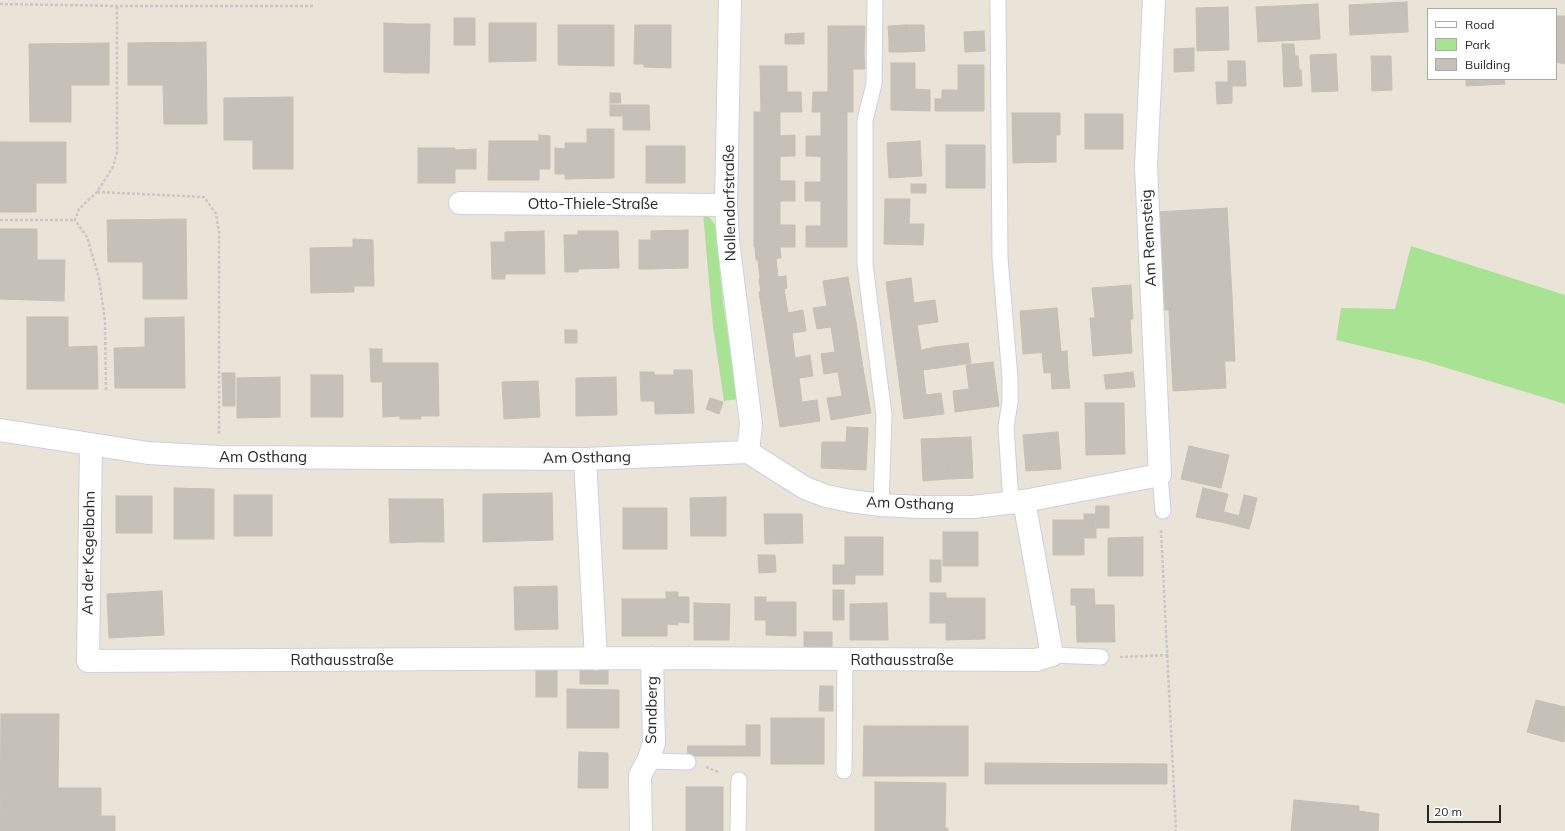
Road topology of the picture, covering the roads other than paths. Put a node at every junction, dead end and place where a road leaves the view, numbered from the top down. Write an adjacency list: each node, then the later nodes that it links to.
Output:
1 (730, 0): 6 (street, Nollendorfstraße)
2 (876, 0): 13 (lane)
3 (998, 0): 12 (lane)
4 (1154, 0): 11 (street, Am Rennsteig)
5 (460, 204): 6 (street, Otto-Thiele-Straße)
6 (726, 205): 9 (street, Nollendorfstraße)
7 (0, 430): 8 (street, Am Osthang)
8 (91, 445): 10 (street, Am Osthang); 20 (street, An der Kegelbahn)
9 (748, 452): 10 (street, Am Osthang); 13 (street, Am Osthang)
10 (585, 459): 18 (street)
11 (1160, 475): 12 (street, Am Osthang); 14 (lane)
12 (1018, 502): 13 (street, Am Osthang); 15 (street)
13 (881, 505)
14 (1164, 511)
15 (1052, 655): 16 (lane); 19 (street, Rathausstraße)
16 (1101, 657)
17 (652, 658): 18 (street, Rathausstraße); 19 (street, Rathausstraße); 21 (street, Sandberg)
18 (596, 659): 20 (street, Rathausstraße)
19 (845, 659): 23 (lane)
20 (88, 662)
21 (648, 761): 22 (lane); 25 (street, Sandberg)
22 (688, 762)
23 (844, 771)
24 (739, 780): 26 (lane)
25 (641, 831)
26 (738, 831)

